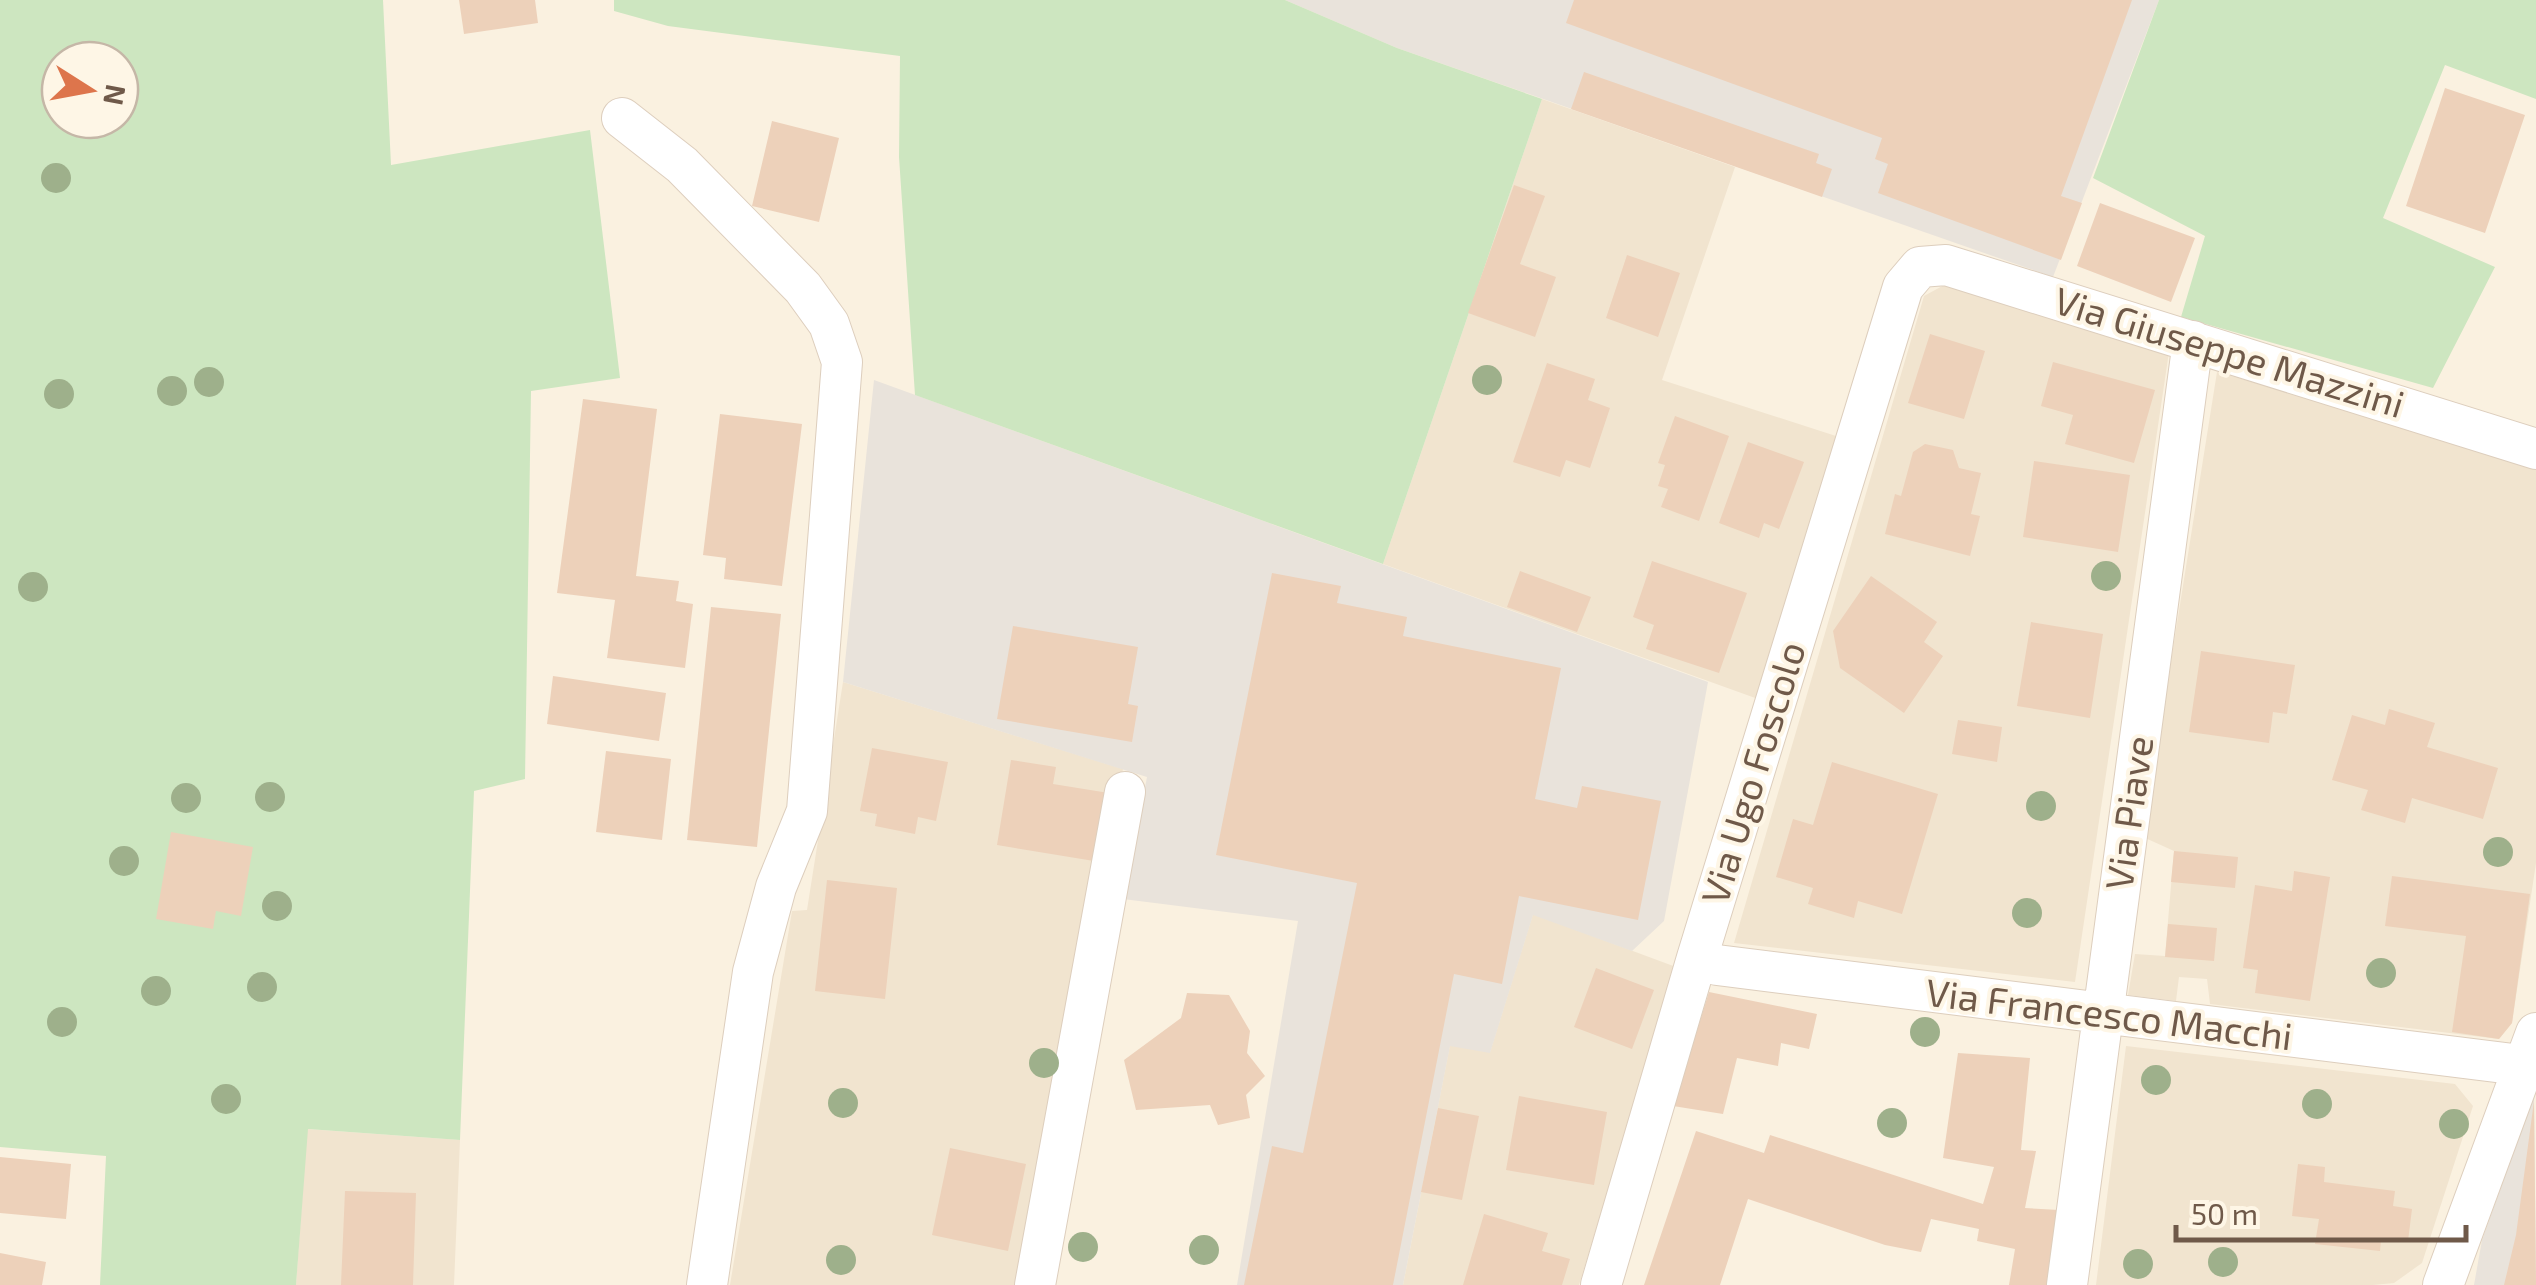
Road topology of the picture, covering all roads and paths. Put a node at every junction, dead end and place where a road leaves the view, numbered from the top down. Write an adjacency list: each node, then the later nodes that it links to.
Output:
1 (622, 118): 9 (street)
2 (1920, 267): 3 (street, Via Giuseppe Mazzini); 6 (street, Via Ugo Foscolo)
3 (2193, 340): 4 (street, Via Giuseppe Mazzini); 7 (street, Via Piave)
4 (2536, 450)
5 (1125, 792): 10 (street)
6 (1697, 958): 7 (street, Via Francesco Macchi); 11 (street, Via Ugo Foscolo)
7 (2103, 1015): 8 (street, Via Francesco Macchi); 12 (street, Via Piave)
8 (2532, 1055): 13 (street)
9 (706, 1285)
10 (1035, 1285)
11 (1601, 1285)
12 (2067, 1285)
13 (2443, 1285)

